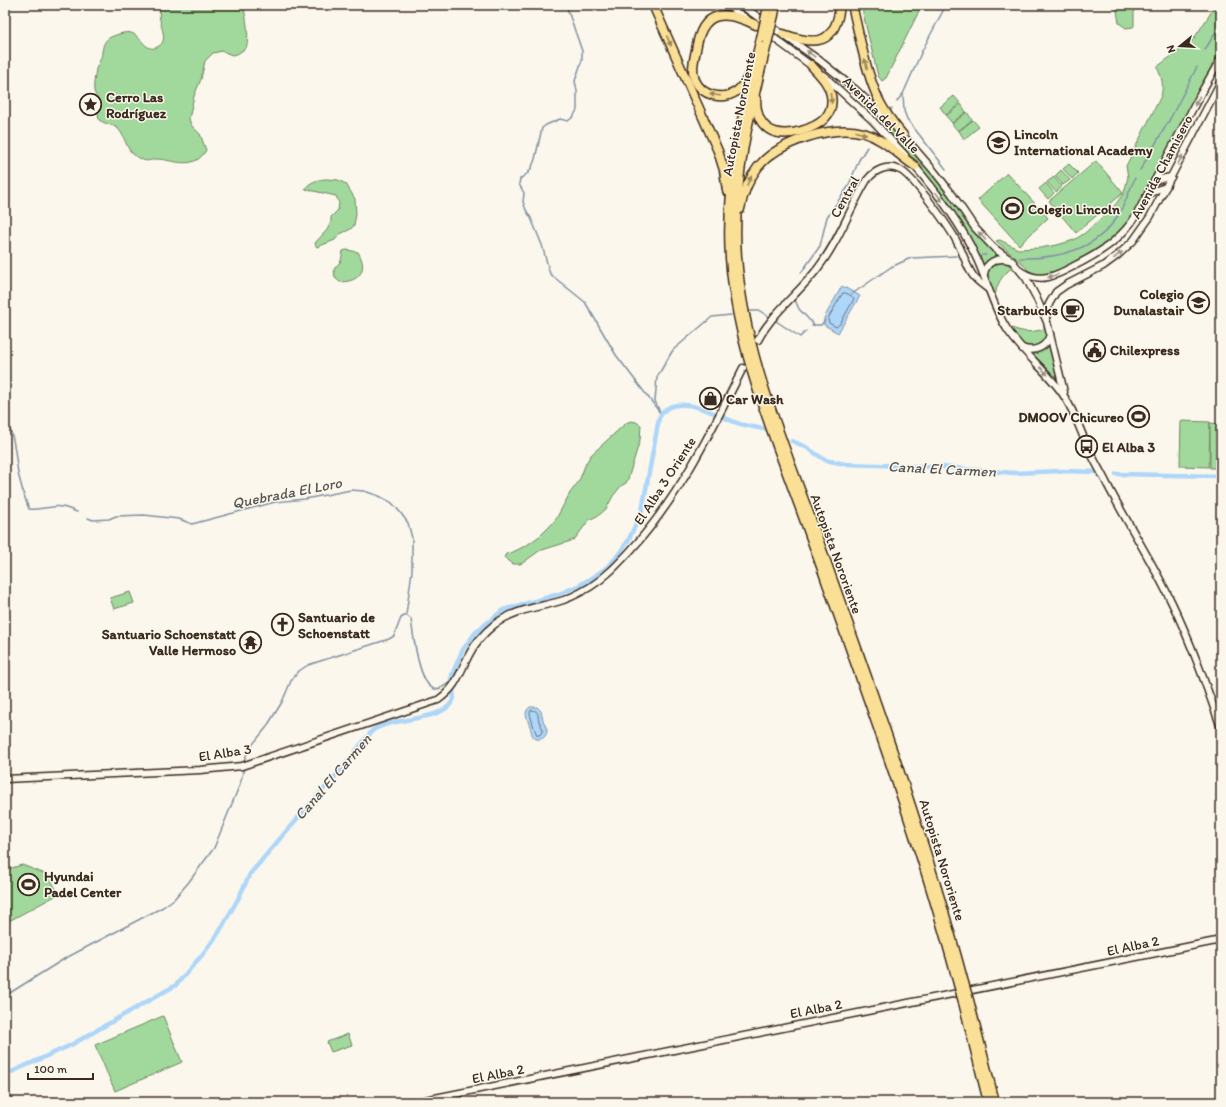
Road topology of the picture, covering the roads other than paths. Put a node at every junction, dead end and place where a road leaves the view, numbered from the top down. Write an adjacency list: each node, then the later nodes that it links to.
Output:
1 (653, 5): 22 (highway, one-way to 22)
2 (726, 5): 8 (street, Avenida del Valle)
3 (741, 5): 9 (street, Avenida del Valle)
4 (776, 5): 7 (highway, Autopista Nororiente)
5 (840, 5): 9 (highway)
6 (852, 5): 16 (highway, one-way to 6)
7 (770, 10): 10 (highway, Autopista Nororiente, bridge)
8 (756, 25): 12 (street, Avenida del Valle); 13 (highway, one-way to 8)
9 (783, 34): 16 (street, Avenida del Valle, one-way to 9)
10 (764, 41): 13 (highway, Autopista Nororiente); 15 (highway, Autopista Nororiente)
11 (1221, 58): 19 (street, Avenida Chamisero, one-way to 19)
12 (811, 65): 15 (highway, one-way to 15); 17 (street, Avenida del Valle)
13 (754, 66): 22 (highway, Autopista Nororiente)
14 (1221, 81): 18 (street, Avenida Chamisero, one-way to 14)
15 (757, 84): 23 (highway, Autopista Nororiente)
16 (903, 135): 24 (street, Avenida del Valle, one-way to 16)
17 (915, 166): 23 (highway, one-way to 17); 27 (street, Avenida del Valle, one-way to 27)
18 (1171, 177): 19 (street); 20 (street, Avenida Chamisero)
19 (1155, 180): 21 (street, Avenida Chamisero)
20 (1166, 187): 21 (street); 28 (street, Avenida Chamisero, one-way to 20)
21 (1147, 195): 25 (street, Avenida Chamisero)
22 (729, 212): 41 (highway, Autopista Nororiente)
23 (736, 232): 41 (highway, Autopista Nororiente)
24 (1012, 261): 26 (street, Avenida del Valle); 27 (street)
25 (1086, 261): 26 (street, Avenida Chamisero, one-way to 26); 28 (street)
26 (1020, 270): 31 (street, Avenida del Valle)
27 (984, 274): 29 (street); 30 (street, Avenida del Valle)
28 (1085, 275): 31 (street, Avenida Chamisero)
29 (973, 276): 30 (street, Central); 33 (street, Central)
30 (988, 289): 34 (street, Avenida del Valle)
31 (1046, 318): 32 (street, Avenida del Valle)
32 (1050, 334): 34 (street); 36 (street, Avenida del Valle)
33 (758, 340)
34 (1021, 347): 36 (street, Avenida del Valle, one-way to 36)
35 (743, 368): 37 (street, El Alba 3 Oriente)
36 (1065, 397): 38 (street, Avenida del Valle)
37 (456, 683): 39 (street, El Alba 3)
38 (1221, 728)
39 (5, 779)
40 (1221, 940): 45 (street, El Alba 2)
41 (961, 983): 42 (highway, Autopista Nororiente, bridge)
42 (966, 1001): 46 (highway, Autopista Nororiente); 47 (highway, Autopista Nororiente)
43 (5, 1096): 44 (street)
44 (6, 1102)
45 (415, 1102)
46 (988, 1102)
47 (995, 1102)

